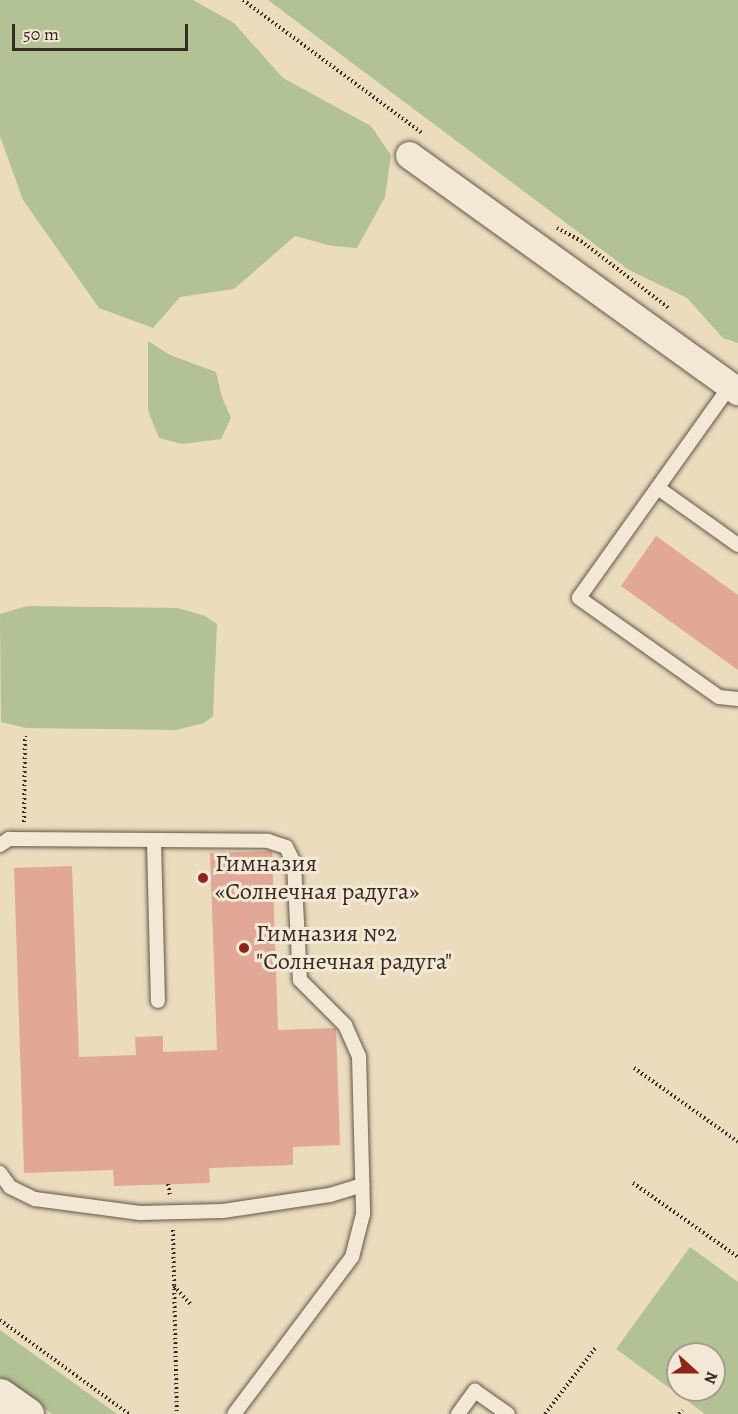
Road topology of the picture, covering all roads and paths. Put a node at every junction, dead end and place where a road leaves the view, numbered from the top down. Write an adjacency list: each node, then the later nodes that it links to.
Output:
1 (409, 155): 2 (street)
2 (734, 388): 3 (lane)
3 (658, 488): 4 (lane); 5 (lane)
4 (738, 545)
5 (738, 699)
6 (26, 736): 7 (path)
7 (24, 839): 8 (lane); 9 (lane)
8 (154, 841): 10 (lane); 16 (lane)
9 (0, 846)
10 (158, 1001)
11 (634, 1068): 12 (path)
12 (738, 1142)
13 (0, 1173): 17 (lane)
14 (633, 1183): 18 (path)
15 (168, 1184): 17 (path)
16 (362, 1185): 17 (lane); 27 (lane)
17 (172, 1212): 19 (path)
18 (738, 1257)
19 (174, 1285): 20 (path); 26 (path)
20 (192, 1306)
21 (0, 1320): 25 (path)
22 (596, 1347): 30 (path)
23 (0, 1395): 24 (street)
24 (27, 1414)
25 (129, 1414)
26 (177, 1414)
27 (234, 1414)
28 (458, 1414): 29 (lane)
29 (508, 1414)
30 (545, 1414)

